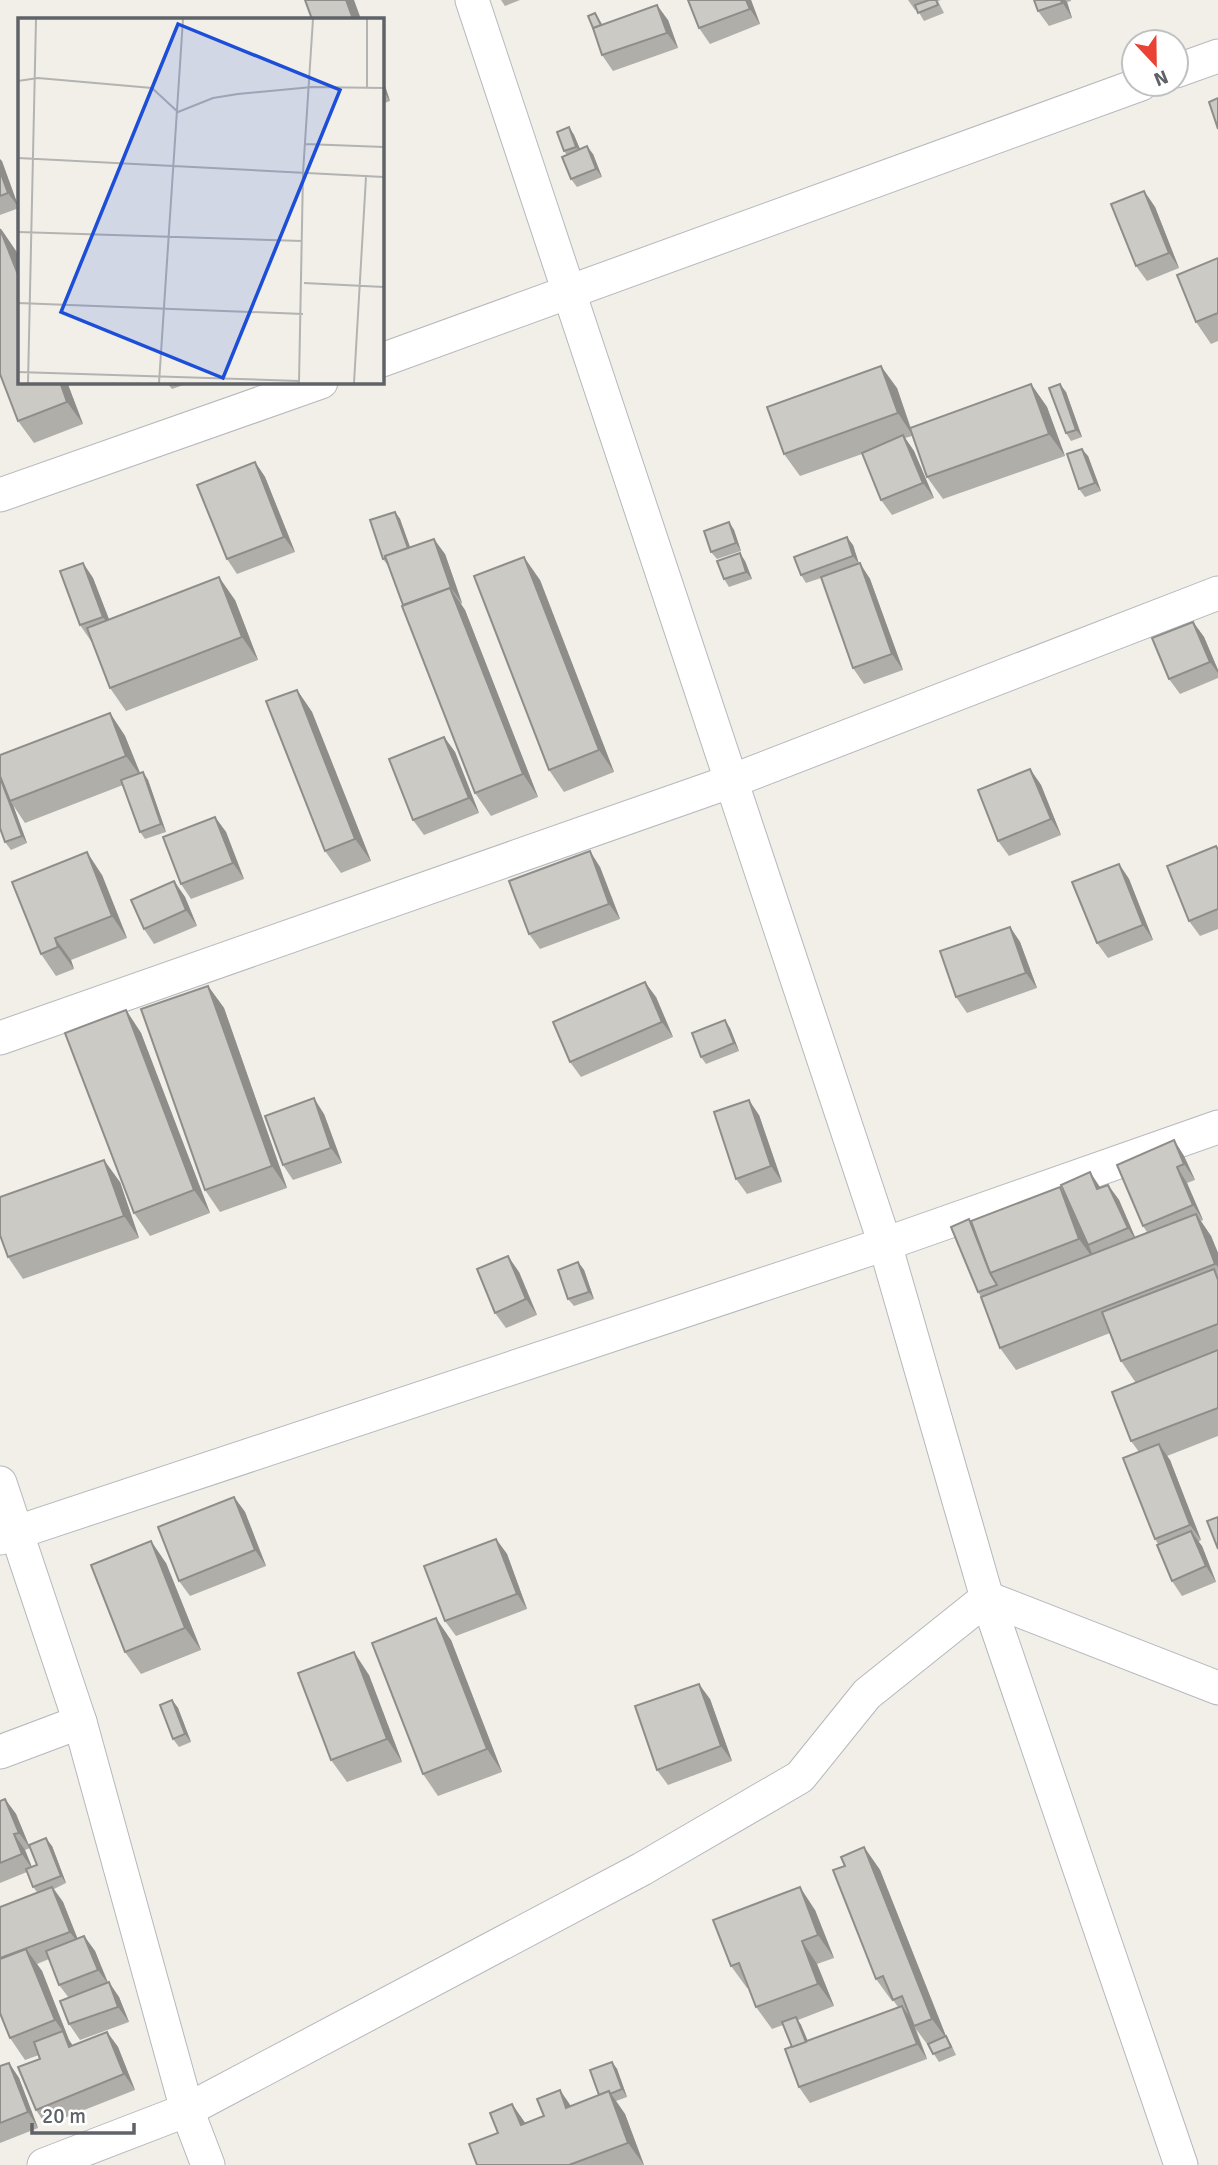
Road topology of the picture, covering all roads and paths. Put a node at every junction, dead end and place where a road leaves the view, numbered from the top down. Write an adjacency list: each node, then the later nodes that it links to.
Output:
1 (472, 0): 5 (street)
2 (1218, 56): 3 (street)
3 (1190, 66)
4 (1120, 92): 5 (street)
5 (571, 294): 6 (street); 10 (street)
6 (383, 360)
7 (318, 383): 8 (street)
8 (0, 495)
9 (1218, 593): 10 (street)
10 (729, 782): 11 (street); 13 (street)
11 (0, 1038)
12 (1218, 1127): 13 (street)
13 (885, 1244): 15 (street); 16 (street)
14 (0, 1483): 15 (street)
15 (9, 1534): 18 (street)
16 (987, 1598): 17 (street); 20 (street); 23 (street)
17 (1218, 1688)
18 (80, 1722): 19 (street); 20 (street)
19 (0, 1752)
20 (187, 2110): 21 (street); 22 (street)
21 (44, 2165)
22 (208, 2165)
23 (1181, 2165)

